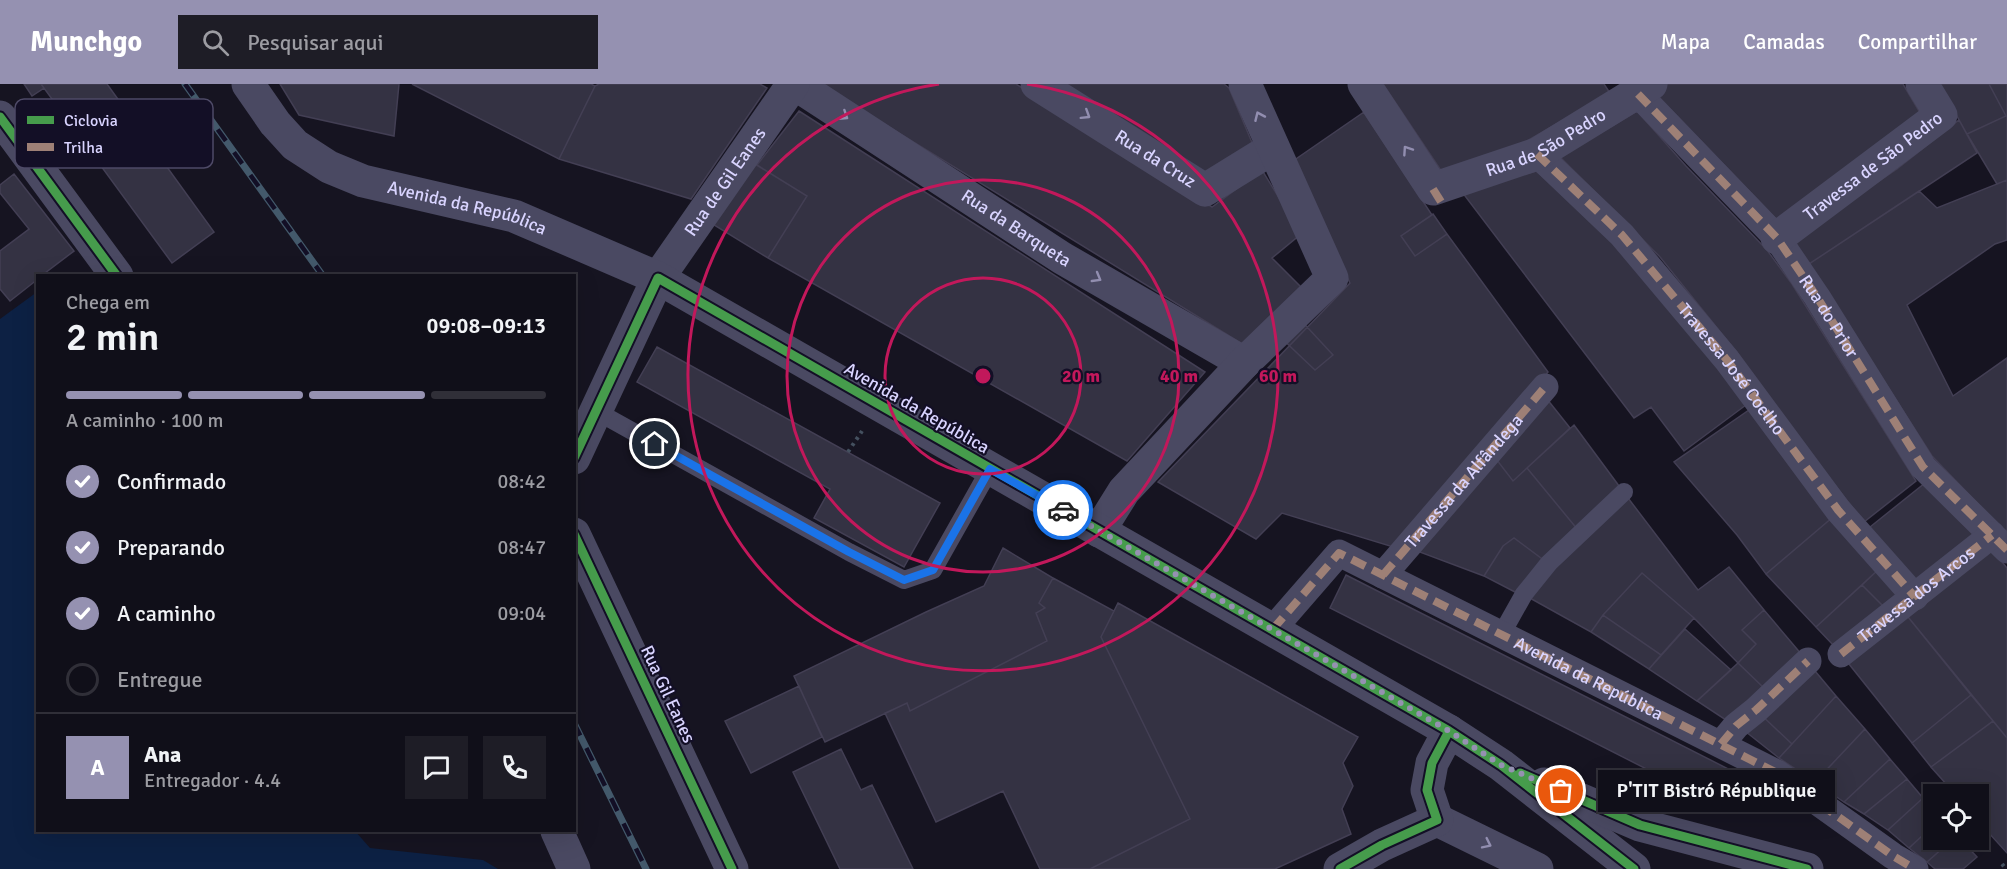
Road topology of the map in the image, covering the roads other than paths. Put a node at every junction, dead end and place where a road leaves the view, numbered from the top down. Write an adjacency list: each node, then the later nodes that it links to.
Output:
1 (248, 84): 15 (street, Avenida da República)
2 (794, 84): 15 (street, Rua de Gil Eanes); 16 (street, Rua da Barqueta, one-way to 16)
3 (1037, 84): 10 (street, Rua da Cruz, one-way to 10)
4 (1245, 84): 10 (street, one-way to 4)
5 (1922, 84): 13 (street, Travessa de São Pedro)
6 (1631, 91): 11 (street, Rua de São Pedro); 13 (street, Rua do Prior)
7 (1372, 98): 11 (street, Rua de São Pedro, one-way to 7)
8 (0, 117): 9 (street)
9 (15, 137)
10 (1273, 148): 16 (street)
11 (1537, 154): 26 (street, Travessa José Coelho)
12 (38, 168): 14 (street)
13 (1777, 238): 24 (street, Rua do Prior)
14 (116, 274)
15 (658, 278): 18 (street); 20 (street, Avenida da República)
16 (1244, 363): 22 (street)
17 (1545, 387): 25 (street, Travessa da Alfândega)
18 (596, 411): 19 (street); 20 (lane)
19 (576, 454)
20 (990, 469): 22 (street, Avenida da República)
21 (1624, 492): 28 (lane)
22 (1099, 531): 27 (street, Avenida da República)
23 (576, 538): 37 (street, Rua Gil Eanes)
24 (2003, 546): 26 (street, Travessa dos Arcos)
25 (1383, 575): 27 (street, Avenida da República); 28 (street, Avenida da República)
26 (1915, 597): 29 (street, Travessa dos Arcos)
27 (1273, 629): 31 (street, Avenida da República)
28 (1501, 635): 32 (street, Avenida da República)
29 (1841, 654)
30 (1808, 661): 32 (street)
31 (1449, 731): 33 (street, Avenida da República); 34 (street)
32 (1721, 744): 42 (street, Avenida da República)
33 (1501, 765): 40 (street, Avenida da República); 41 (street, Avenida da República)
34 (1437, 820): 38 (street); 39 (street, one-way to 39)
35 (557, 832): 36 (street)
36 (574, 869)
37 (732, 869)
38 (1340, 869)
39 (1537, 869)
40 (1634, 869)
41 (1807, 869)
42 (1915, 869)

